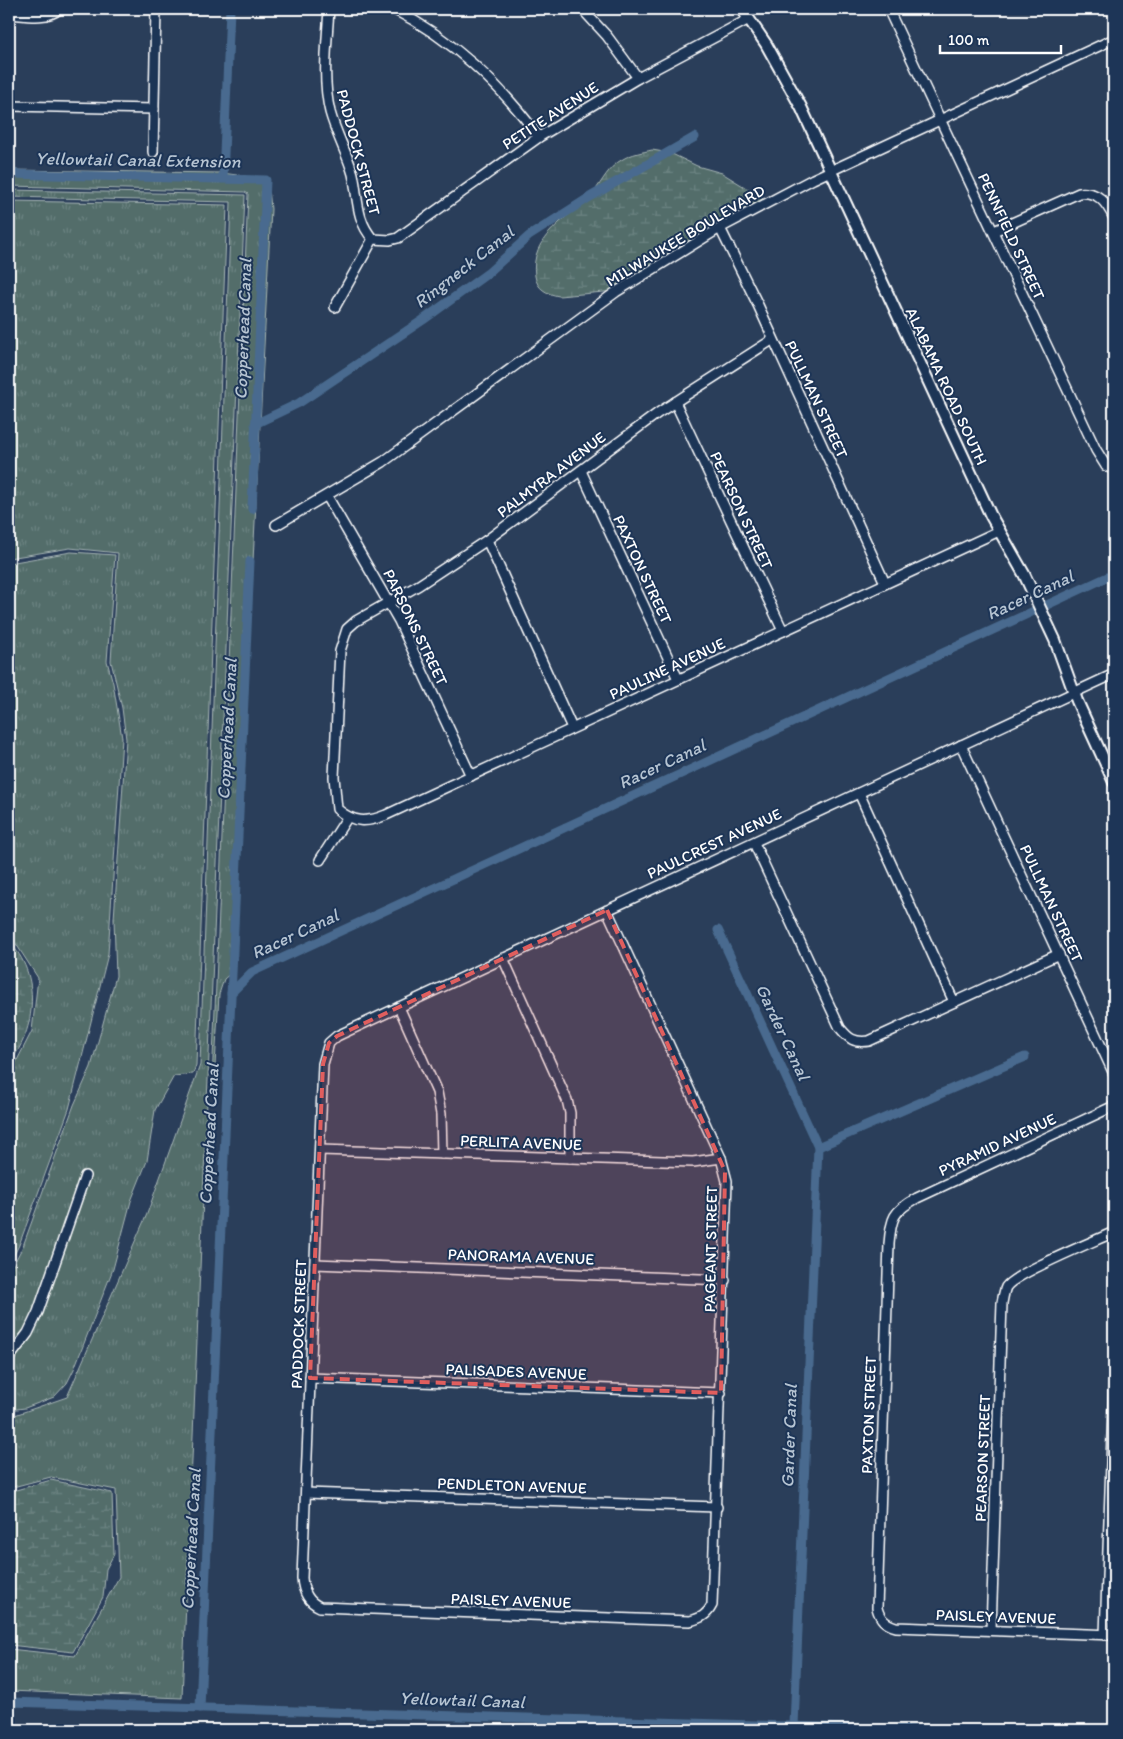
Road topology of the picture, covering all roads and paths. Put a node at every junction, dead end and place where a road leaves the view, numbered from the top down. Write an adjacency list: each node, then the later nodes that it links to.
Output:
1 (59, 9): 8 (street)
2 (156, 9): 13 (street)
3 (329, 9): 21 (street, PADDOCK STREET)
4 (393, 9): 15 (street)
5 (582, 9): 11 (street)
6 (742, 9): 9 (street, ALABAMA ROAD SOUTH)
7 (890, 9): 14 (street, PENNFIELD STREET)
8 (9, 14)
9 (749, 19): 11 (street, PETITE AVENUE); 17 (street, ALABAMA ROAD SOUTH)
10 (1114, 39): 14 (street, MILWAUKEE BOULEVARD)
11 (638, 78): 15 (street, PETITE AVENUE)
12 (9, 106): 13 (street)
13 (154, 109): 16 (street)
14 (942, 119): 17 (street, MILWAUKEE BOULEVARD); 20 (street, PENNFIELD STREET)
15 (540, 137): 21 (street, PETITE AVENUE)
16 (153, 152)
17 (831, 172): 19 (street, MILWAUKEE BOULEVARD); 29 (street, ALABAMA ROAD SOUTH)
18 (1114, 218): 20 (street)
19 (720, 228): 23 (street, PULLMAN STREET); 27 (street, MILWAUKEE BOULEVARD)
20 (994, 231): 25 (street, PENNFIELD STREET)
21 (373, 239): 22 (street)
22 (335, 307)
23 (772, 340): 24 (street, PALMYRA AVENUE); 31 (street, PULLMAN STREET)
24 (675, 402): 26 (street, PALMYRA AVENUE); 33 (street, PEARSON STREET)
25 (1114, 470)
26 (581, 471): 30 (street, PALMYRA AVENUE); 35 (street, PAXTON STREET)
27 (327, 496): 28 (street, MILWAUKEE BOULEVARD); 32 (street, PARSONS STREET)
28 (276, 524)
29 (999, 531): 31 (street, PAULINE AVENUE); 36 (street, ALABAMA ROAD SOUTH)
30 (487, 540): 32 (street, PALMYRA AVENUE); 37 (street)
31 (886, 583): 33 (street, PAULINE AVENUE)
32 (389, 603): 39 (street, PARSONS STREET); 42 (street, PALMYRA AVENUE)
33 (783, 631): 35 (street, PAULINE AVENUE)
34 (1114, 674): 36 (street, PAULCREST AVENUE)
35 (678, 679): 37 (street, PAULINE AVENUE)
36 (1074, 692): 38 (street, PAULCREST AVENUE); 40 (street, ALABAMA ROAD SOUTH)
37 (572, 728): 39 (street, PAULINE AVENUE)
38 (961, 745): 41 (street, PAULCREST AVENUE); 46 (street, PULLMAN STREET)
39 (471, 776): 42 (street, PAULINE AVENUE)
40 (1114, 782)
41 (859, 793): 43 (street, PAULCREST AVENUE); 48 (street)
42 (347, 818): 44 (street)
43 (754, 842): 45 (street, PAULCREST AVENUE); 48 (street)
44 (320, 860)
45 (607, 910): 47 (street, PAULCREST AVENUE); 56 (street, PAGEANT STREET)
46 (1059, 954): 48 (street); 51 (street, PULLMAN STREET)
47 (503, 958): 49 (street, PAULCREST AVENUE); 55 (street)
48 (954, 1002)
49 (399, 1007): 50 (street, PAULCREST AVENUE); 54 (street)
50 (329, 1044): 53 (street, PADDOCK STREET)
51 (1114, 1074)
52 (1114, 1106): 58 (street, PYRAMID AVENUE)
53 (320, 1150): 54 (street, PERLITA AVENUE); 60 (street, PADDOCK STREET)
54 (442, 1154): 55 (street, PERLITA AVENUE)
55 (570, 1158): 56 (street, PERLITA AVENUE)
56 (721, 1158): 61 (street, PAGEANT STREET)
57 (86, 1176): 62 (street)
58 (894, 1214): 71 (street, PAXTON STREET)
59 (1114, 1232): 72 (street, PEARSON STREET)
60 (315, 1264): 61 (street, PANORAMA AVENUE); 64 (street, PADDOCK STREET)
61 (725, 1280): 65 (street, PAGEANT STREET)
62 (9, 1358)
63 (1114, 1377): 68 (street)
64 (310, 1378): 65 (street, PALISADES AVENUE); 66 (street, PADDOCK STREET)
65 (721, 1393): 67 (street, PAGEANT STREET)
66 (306, 1493): 67 (street, PENDLETON AVENUE); 69 (street, PADDOCK STREET)
67 (717, 1507): 70 (street, PAGEANT STREET)
68 (1112, 1520): 73 (street)
69 (311, 1604): 70 (street, PAISLEY AVENUE)
70 (708, 1613)
71 (880, 1617): 72 (street, PAISLEY AVENUE)
72 (991, 1630): 73 (street, PAISLEY AVENUE)
73 (1110, 1635)

